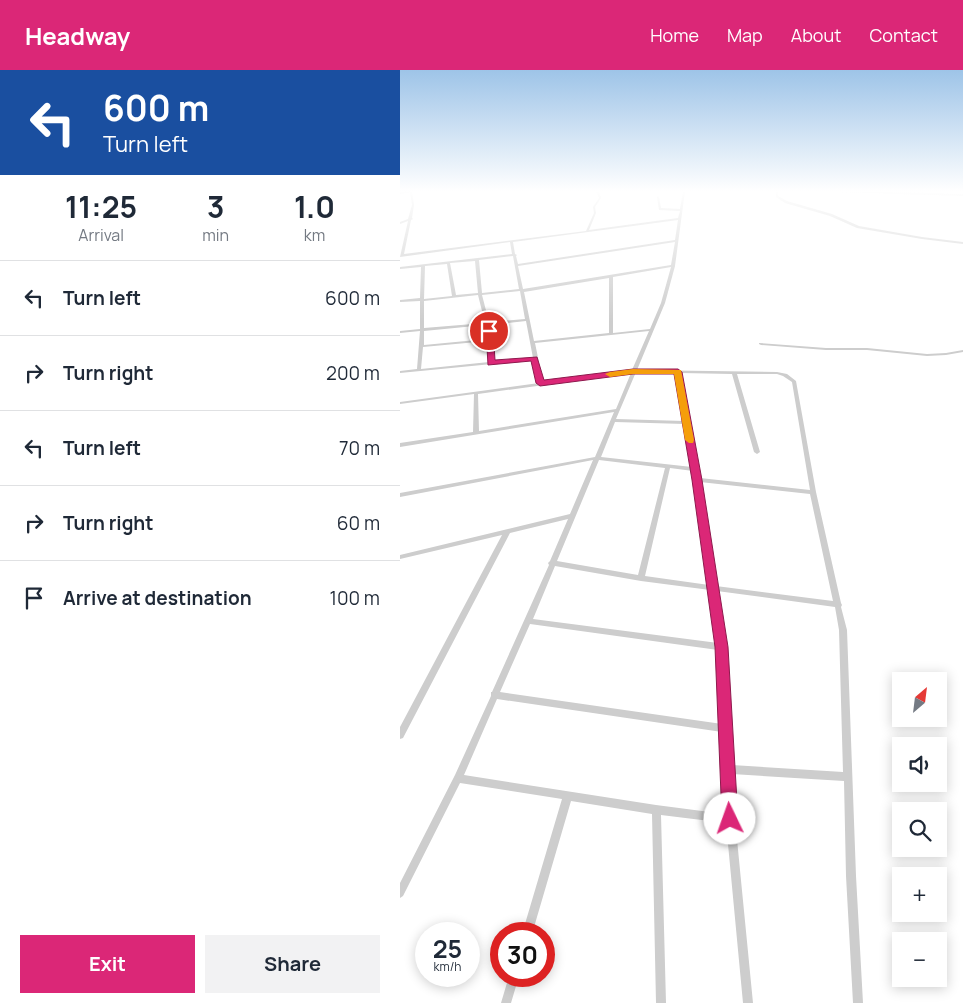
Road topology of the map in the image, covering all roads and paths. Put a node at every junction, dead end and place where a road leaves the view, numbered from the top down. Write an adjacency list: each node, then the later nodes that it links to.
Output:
1 (407, 235): 9 (street)
2 (560, 235): 5 (street)
3 (677, 235): 6 (street)
4 (902, 235): 7 (street)
5 (511, 241): 8 (street); 9 (street)
6 (676, 241): 12 (street); 14 (street)
7 (963, 243)
8 (515, 255): 10 (street); 12 (street)
9 (401, 256)
10 (477, 259): 11 (street); 18 (street)
11 (448, 262): 13 (street); 19 (street)
12 (518, 265): 17 (street)
13 (423, 266): 15 (street); 20 (street)
14 (672, 266): 16 (street); 25 (street)
15 (400, 268)
16 (611, 277): 17 (street); 27 (street)
17 (522, 290): 18 (street); 22 (street)
18 (480, 294): 19 (street); 23 (street)
19 (454, 297): 20 (street)
20 (421, 300): 21 (street); 24 (street)
21 (400, 301)
22 (528, 320): 23 (street); 29 (street)
23 (487, 324): 24 (street); 28 (street)
24 (422, 329): 26 (street); 31 (street)
25 (651, 330): 27 (street); 36 (street)
26 (400, 332)
27 (611, 334): 29 (street)
28 (490, 340): 31 (street); 34 (street)
29 (532, 342): 33 (street)
30 (761, 344): 32 (street)
31 (422, 346): 35 (street)
32 (963, 351)
33 (535, 359): 34 (street); 40 (street)
34 (491, 363): 35 (street)
35 (419, 370): 37 (street)
36 (633, 371): 38 (street); 40 (street); 43 (street)
37 (400, 372)
38 (678, 372): 39 (street); 45 (street)
39 (734, 373): 48 (street); 53 (street)
40 (540, 383): 41 (street)
41 (476, 392): 42 (street); 46 (street)
42 (400, 403)
43 (618, 410): 44 (street); 46 (street)
44 (615, 420): 45 (street); 49 (street)
45 (687, 424): 51 (street)
46 (476, 433): 47 (street)
47 (400, 445)
48 (757, 452)
49 (596, 458): 50 (street); 54 (street); 55 (street)
50 (668, 466): 51 (street); 59 (street)
51 (694, 469): 52 (street)
52 (697, 480): 53 (street); 60 (street)
53 (813, 492): 61 (street)
54 (400, 495)
55 (572, 516): 56 (street); 58 (street)
56 (507, 532): 57 (street); 66 (street)
57 (400, 557)
58 (551, 563): 59 (street); 62 (street)
59 (641, 578): 60 (street)
60 (712, 588): 61 (street); 63 (street)
61 (839, 605): 68 (street)
62 (528, 621): 63 (street); 64 (street)
63 (722, 647): 65 (street)
64 (494, 695): 65 (street); 69 (street)
65 (726, 728): 67 (street)
66 (400, 735)
67 (728, 768): 68 (street); 72 (street)
68 (848, 777): 79 (street)
69 (458, 778): 70 (street); 73 (street)
70 (568, 795): 71 (street); 74 (street)
71 (656, 810): 72 (street); 77 (street)
72 (730, 819): 78 (street)
73 (400, 894)
74 (530, 922)
75 (511, 987): 76 (street)
76 (506, 1003)
77 (661, 1003)
78 (748, 1003)
79 (858, 1003)

